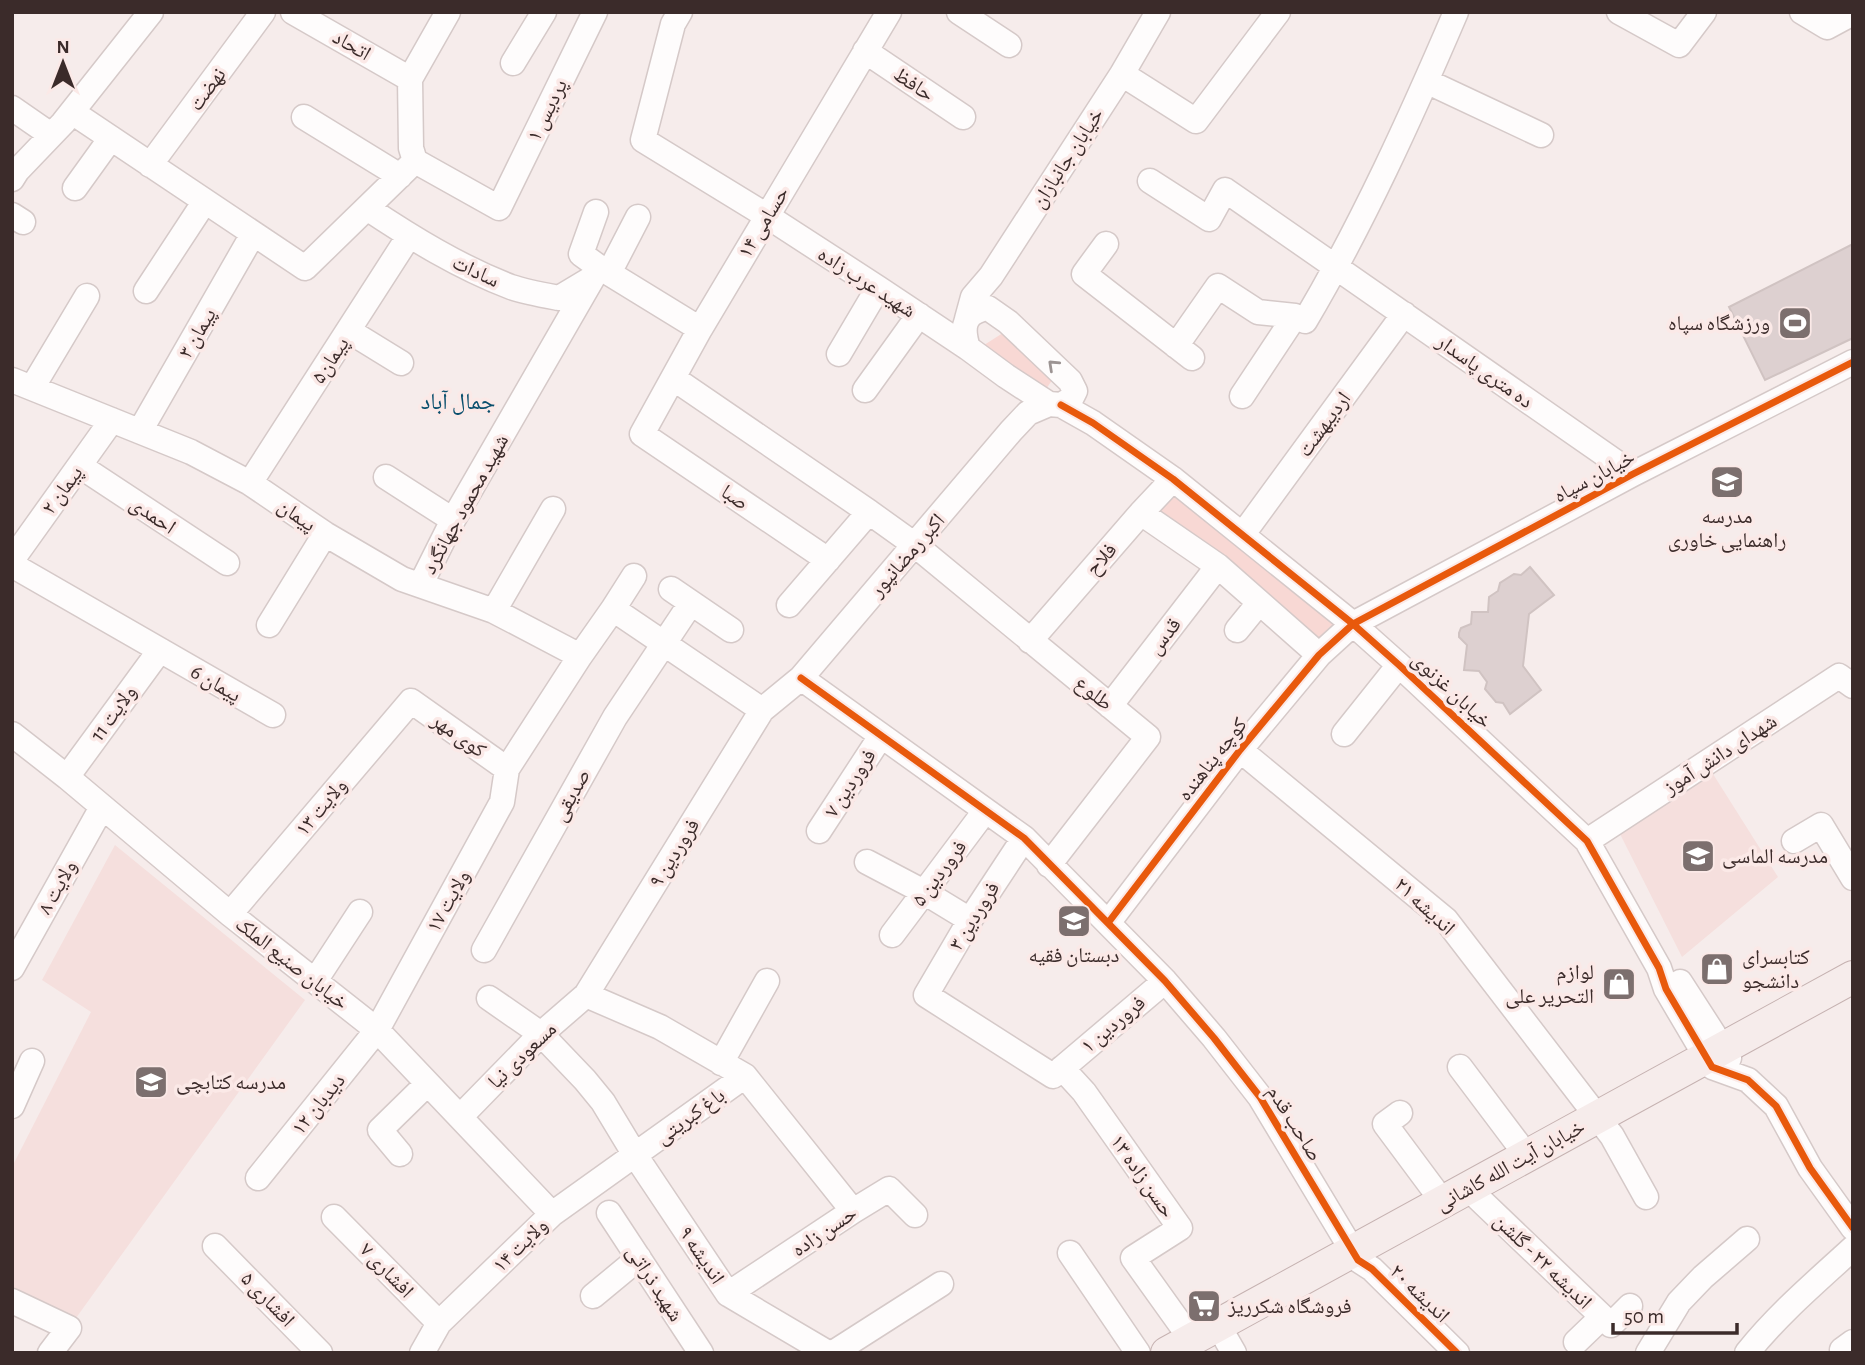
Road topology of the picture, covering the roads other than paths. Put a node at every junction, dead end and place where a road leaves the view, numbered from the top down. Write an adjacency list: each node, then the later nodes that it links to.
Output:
1 (151, 12): 24 (street)
2 (263, 12): 30 (street, نهضت)
3 (293, 12): 21 (street, اتحاد)
4 (447, 12): 21 (street)
5 (544, 12): 19 (street)
6 (595, 12): 31 (street, پردیس ۱)
7 (889, 12): 18 (street, حسامی ۱۴)
8 (959, 12): 17 (street)
9 (1158, 12): 20 (street, خیابان جانبازان)
10 (1278, 12): 20 (street)
11 (1619, 12): 12 (street)
12 (1704, 12)
13 (1802, 12): 14 (street)
14 (1853, 13)
15 (1449, 14): 22 (street)
16 (669, 16): 38 (street, شهید عرب زاده)
17 (1009, 45)
18 (865, 51): 26 (street, حافظ); 38 (street, حسامی ۱۴)
19 (513, 63)
20 (1122, 74): 48 (street, خیابان جانبازان)
21 (410, 79): 31 (street)
22 (1426, 81): 28 (street); 44 (street)
23 (12, 108): 27 (street)
24 (72, 111): 27 (street); 29 (street)
25 (304, 117): 31 (street)
26 (963, 117)
27 (51, 135): 32 (street)
28 (1541, 135)
29 (111, 138): 30 (street); 34 (street)
30 (150, 165): 35 (street)
31 (407, 169): 36 (street)
32 (12, 179)
33 (1150, 181): 44 (street, ده متری پاسدار)
34 (75, 188)
35 (205, 201): 40 (street); 46 (street)
36 (367, 208): 40 (street); 41 (street, سادات)
37 (596, 212): 43 (street)
38 (767, 216): 45 (street, شهید عرب زاده); 52 (street, حسامی ۱۴)
39 (638, 217): 43 (street)
40 (253, 234): 65 (street, پیمان ۳)
41 (409, 236): 43 (street, سادات); 53 (street, پیمان۵)
42 (1106, 244): 51 (street)
43 (595, 268): 52 (street); 76 (street, شهید محمود جهانگرد)
44 (1337, 268): 49 (street, ده متری پاسدار); 51 (street)
45 (878, 288): 50 (street, شهید عرب زاده); 55 (street)
46 (146, 291)
47 (87, 296): 60 (street)
48 (978, 313): 54 (street, خیابان جانبازان); 63 (street, one-way to 48)
49 (1404, 314): 69 (street, ده متری پاسدار); 78 (street, اردیبهشت)
50 (919, 315): 54 (street, شهید عرب زاده); 61 (street)
51 (1295, 316): 62 (street)
52 (700, 329): 59 (street, حسامی ۱۴)
53 (349, 331): 57 (street); 72 (street, پیمان۵)
54 (968, 348): 58 (street, شهید عرب زاده)
55 (839, 354)
56 (1853, 362): 69 (street, خیابان سپاه)
57 (401, 363)
58 (1006, 376): 63 (street, شهید عرب زاده); 66 (street)
59 (673, 378): 67 (street, حسامی ۱۴); 74 (street)
60 (22, 384): 64 (street, پیمان)
61 (865, 390)
62 (1242, 396)
63 (1061, 400): 66 (street, اکبر رمضانپور); 71 (street, خیابان غزنوی)
64 (112, 420): 65 (street, پیمان); 68 (street, پیمان ۲)
65 (140, 431): 72 (street, پیمان)
66 (1011, 431): 79 (street, اکبر رمضانپور)
67 (642, 434): 80 (street, صبا)
68 (80, 466): 81 (street, پیمان ۲); 82 (street, احمدی)
69 (1633, 474): 90 (street, خیابان سپاه)
70 (386, 477): 76 (street)
71 (1173, 479): 75 (street, فلاح); 78 (street, خیابان غزنوی)
72 (250, 483): 77 (street, پیمان)
73 (553, 509): 89 (street)
74 (869, 512): 79 (street, طلوع); 80 (street)
75 (1141, 513): 83 (street); 94 (street, فلاح)
76 (453, 520): 85 (street, شهید محمود جهانگرد)
77 (325, 534): 85 (street, پیمان); 91 (street)
78 (1243, 534): 90 (street, خیابان غزنوی)
79 (915, 545): 94 (street, طلوع); 100 (street, اکبر رمضانپور)
80 (828, 559): 87 (street)
81 (12, 562): 96 (street, پیمان ۲)
82 (226, 564)
83 (1218, 566): 86 (street); 103 (street, قدس)
84 (634, 576): 88 (street)
85 (421, 584): 89 (street, پیمان)
86 (1259, 603): 93 (street); 97 (street)
87 (789, 605)
88 (613, 609): 95 (street); 98 (street)
89 (494, 611): 98 (street, پیمان)
90 (1353, 624): 97 (street, کوچه پناهنده); 99 (street, خیابان غزنوی)
91 (269, 625)
92 (731, 630): 95 (street)
93 (1237, 630)
94 (1030, 641): 103 (street, طلوع)
95 (664, 644): 104 (street); 127 (street, صدیقی)
96 (160, 650): 105 (street, پیمان 6); 111 (street, ولایت 11)
97 (1319, 655): 109 (street, کوچه پناهنده)
98 (580, 656): 110 (street)
99 (1399, 665): 107 (street); 116 (street, خیابان غزنوی)
100 (801, 678): 104 (street, اکبر رمضانپور); 108 (street, صاحب قدم)
101 (1853, 686): 116 (street, شهدای دانش آموز)
102 (411, 701): 110 (street, کوی مهر); 123 (street, ولایت ۱۳)
103 (1110, 706): 119 (street, طلوع)
104 (762, 710): 133 (street, فروردین ۹)
105 (273, 715)
106 (12, 734): 111 (street, خیابان صنیع الملک)
107 (1345, 734)
108 (881, 736): 113 (street, صاحب قدم); 114 (street, فروردین ۷)
109 (1240, 750): 125 (street, کوچه پناهنده); 148 (street, اندیشه ۲۱)
110 (507, 769): 136 (street, ولایت ۱۷)
111 (67, 776): 112 (street, خیابان صنیع الملک)
112 (102, 807): 123 (street, خیابان صنیع الملک); 128 (street, ولایت ۸)
113 (985, 811): 115 (street, صاحب قدم); 121 (street, فروردین ۵)
114 (819, 831)
115 (1024, 838): 119 (street, صاحب قدم); 124 (street, فروردین ۳)
116 (1587, 841): 138 (street, خیابان غزنوی)
117 (1794, 841): 120 (street)
118 (867, 862): 121 (street)
119 (1049, 865): 125 (street, صاحب قدم)
120 (1853, 878)
121 (924, 892): 124 (street); 126 (street, فروردین ۵)
122 (360, 912): 130 (street)
123 (230, 914): 130 (street, خیابان صنیع الملک)
124 (970, 920): 142 (street, فروردین ۳)
125 (1108, 923): 132 (street, صاحب قدم)
126 (892, 935)
127 (484, 950)
128 (12, 968)
129 (1853, 977): 138 (main road, خیابان آیت الله کاشانی)
130 (315, 981): 136 (street, خیابان صنیع الملک)
131 (767, 981): 140 (street)
132 (1165, 981): 142 (street, فروردین ۱); 166 (street, صاحب قدم)
133 (586, 995): 137 (street, مسعودی نیا); 140 (street)
134 (1853, 996): 138 (main road, خیابان آیت الله کاشانی)
135 (489, 998): 137 (street, اندیشه ۹)
136 (377, 1030): 144 (street, خیابان صنیع الملک); 152 (street, دیدبان ۱۲)
137 (541, 1034): 146 (street, مسعودی نیا); 150 (street, اندیشه ۹)
138 (1717, 1057): 148 (main road, خیابان آیت الله کاشانی); 161 (street)
139 (32, 1061): 145 (street)
140 (721, 1063): 143 (street)
141 (1460, 1067): 151 (street)
142 (1062, 1068): 177 (street, حسن زاده ۱۳)
143 (745, 1076): 150 (street, باغ کبریتی); 156 (street)
144 (426, 1084): 146 (street, خیابان صنیع الملک); 149 (street)
145 (12, 1105)
146 (460, 1117): 158 (street, خیابان صنیع الملک)
147 (1392, 1118): 155 (street)
148 (1600, 1122): 151 (main road, خیابان آیت الله کاشانی); 153 (main road, خیابان آیت الله کاشانی); 154 (street, اندیشه ۲۱)
149 (400, 1154)
150 (635, 1155): 158 (street, ولایت ۱۴); 169 (street, اندیشه ۹)
151 (1527, 1156): 155 (main road, خیابان آیت الله کاشانی)
152 (258, 1178)
153 (1476, 1196): 166 (main road, خیابان آیت الله کاشانی); 173 (street, اندیشه ۲۲ - گلشن)
154 (1646, 1198)
155 (1443, 1202): 166 (main road, خیابان آیت الله کاشانی)
156 (853, 1211): 159 (street, حسن زاده); 169 (street, حسن زاده)
157 (609, 1213): 167 (street, شهید ذراتی)
158 (552, 1214): 174 (street, ولایت ۱۴)
159 (915, 1215)
160 (334, 1217): 174 (street, افشاری ۷)
161 (1853, 1228)
162 (1747, 1239): 185 (street)
163 (215, 1246): 179 (street, افشاری ۵)
164 (1853, 1248): 186 (street)
165 (1070, 1254): 183 (street)
166 (1355, 1256): 177 (main road, خیابان آیت الله کاشانی); 184 (street, اندیشه ۲۰)
167 (639, 1258): 170 (street); 181 (street, شهید ذراتی)
168 (941, 1283): 182 (street)
169 (728, 1294): 182 (street, اندیشه ۹)
170 (593, 1296)
171 (12, 1301): 178 (street)
172 (1630, 1306): 173 (street)
173 (1607, 1321): 175 (street)
174 (439, 1323): 180 (street, ولایت ۱۴)
175 (1576, 1342)
176 (1853, 1342): 187 (street)
177 (1203, 1343)
178 (50, 1353)
179 (320, 1353)
180 (422, 1353)
181 (701, 1353)
182 (830, 1353)
183 (1139, 1353)
184 (1457, 1353)
185 (1648, 1353)
186 (1747, 1353)
187 (1845, 1353)

